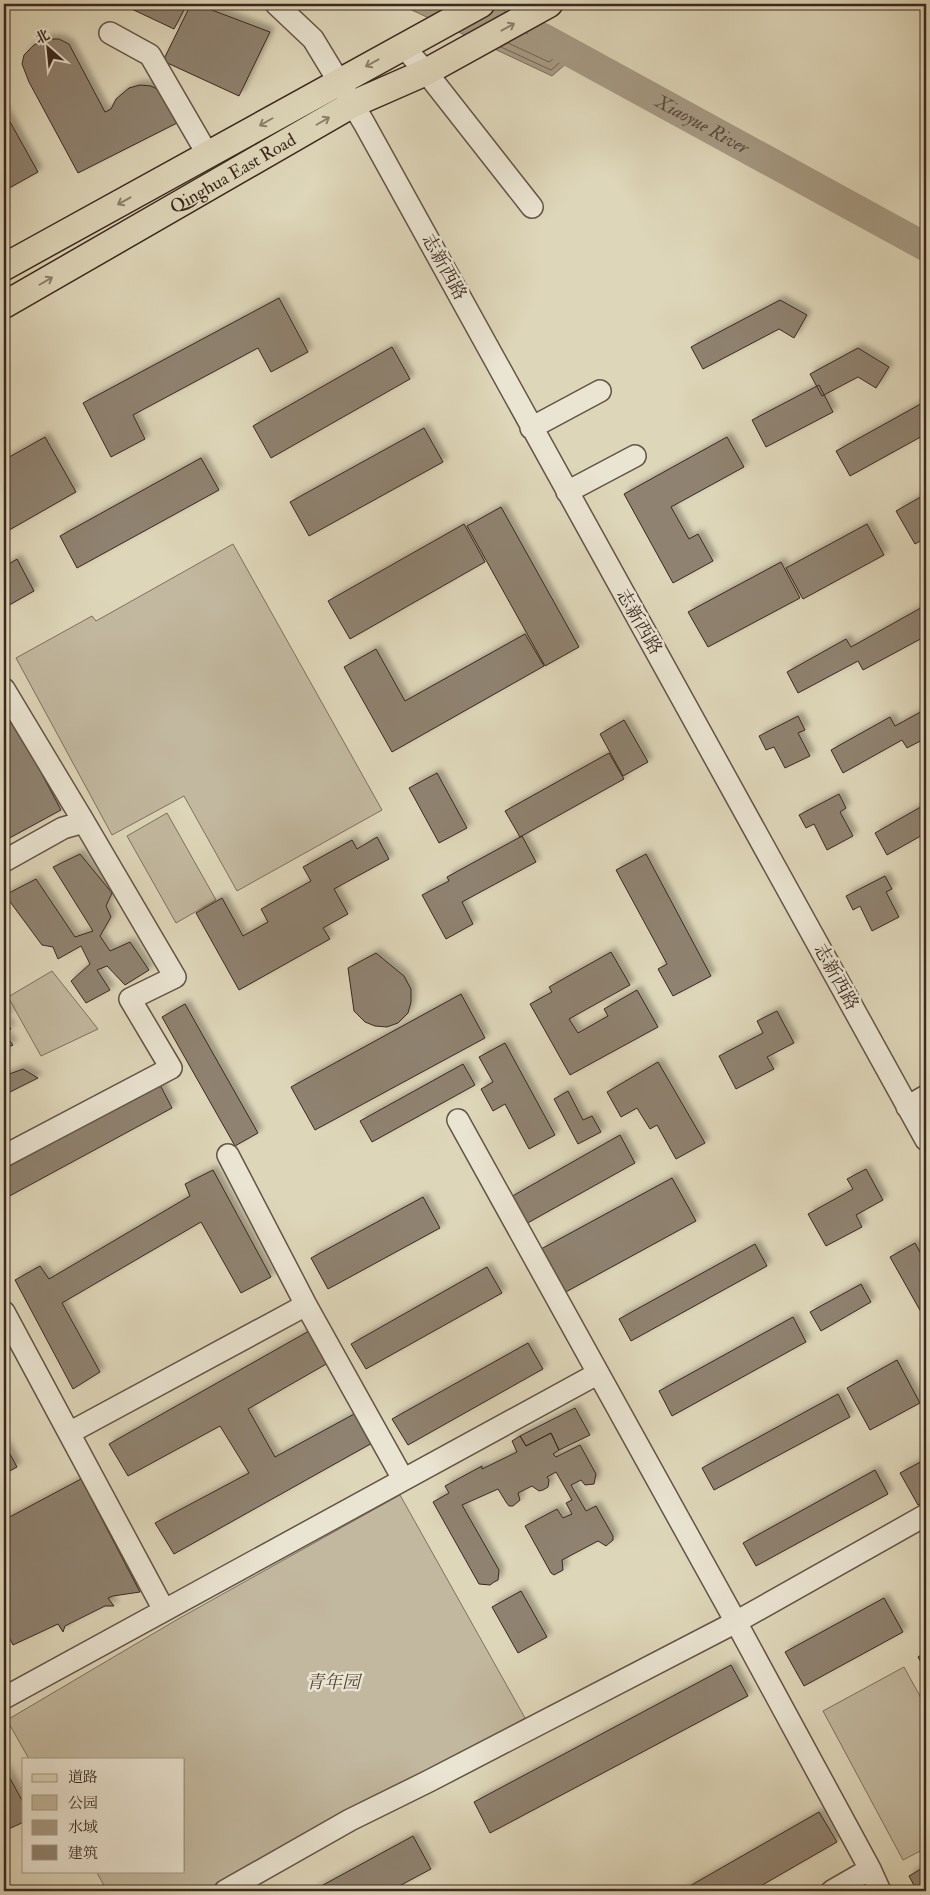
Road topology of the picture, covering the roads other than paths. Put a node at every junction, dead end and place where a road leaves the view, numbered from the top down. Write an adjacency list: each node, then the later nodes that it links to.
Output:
1 (276, 4): 7 (street, 志新西路)
2 (481, 4): 5 (main road, Qinghua East Road)
3 (549, 4): 6 (main road, Qinghua East Road, one-way to 3)
4 (110, 33): 9 (street)
5 (403, 46): 6 (street); 7 (main road, Qinghua East Road, one-way to 7)
6 (426, 72): 8 (main road, Qinghua East Road); 10 (street)
7 (339, 81): 8 (street, 志新西路); 9 (main road, Qinghua East Road, one-way to 9)
8 (353, 104): 12 (main road, Qinghua East Road, one-way to 8); 14 (street, 志新西路)
9 (208, 155): 11 (main road, Qinghua East Road, one-way to 11)
10 (532, 207)
11 (4, 267)
12 (4, 305)
13 (600, 391): 14 (street)
14 (531, 428): 16 (street, 志新西路)
15 (635, 456): 16 (street)
16 (567, 492): 21 (street, 志新西路)
17 (4, 689): 18 (street)
18 (84, 822): 19 (street); 24 (street)
19 (4, 861)
20 (926, 1096): 21 (street)
21 (907, 1106): 23 (street, 志新西路)
22 (458, 1120): 28 (street)
23 (926, 1140)
24 (4, 1156)
25 (228, 1156): 26 (street)
26 (306, 1305): 29 (street); 30 (street)
27 (4, 1312): 29 (street)
28 (597, 1374): 30 (street); 33 (street)
29 (69, 1433): 32 (street)
30 (403, 1479): 32 (street)
31 (926, 1515): 33 (street)
32 (164, 1610): 34 (street)
33 (736, 1622): 35 (street); 36 (street)
34 (4, 1698)
35 (870, 1870): 37 (street); 38 (street)
36 (224, 1891)
37 (832, 1891)
38 (880, 1891)

